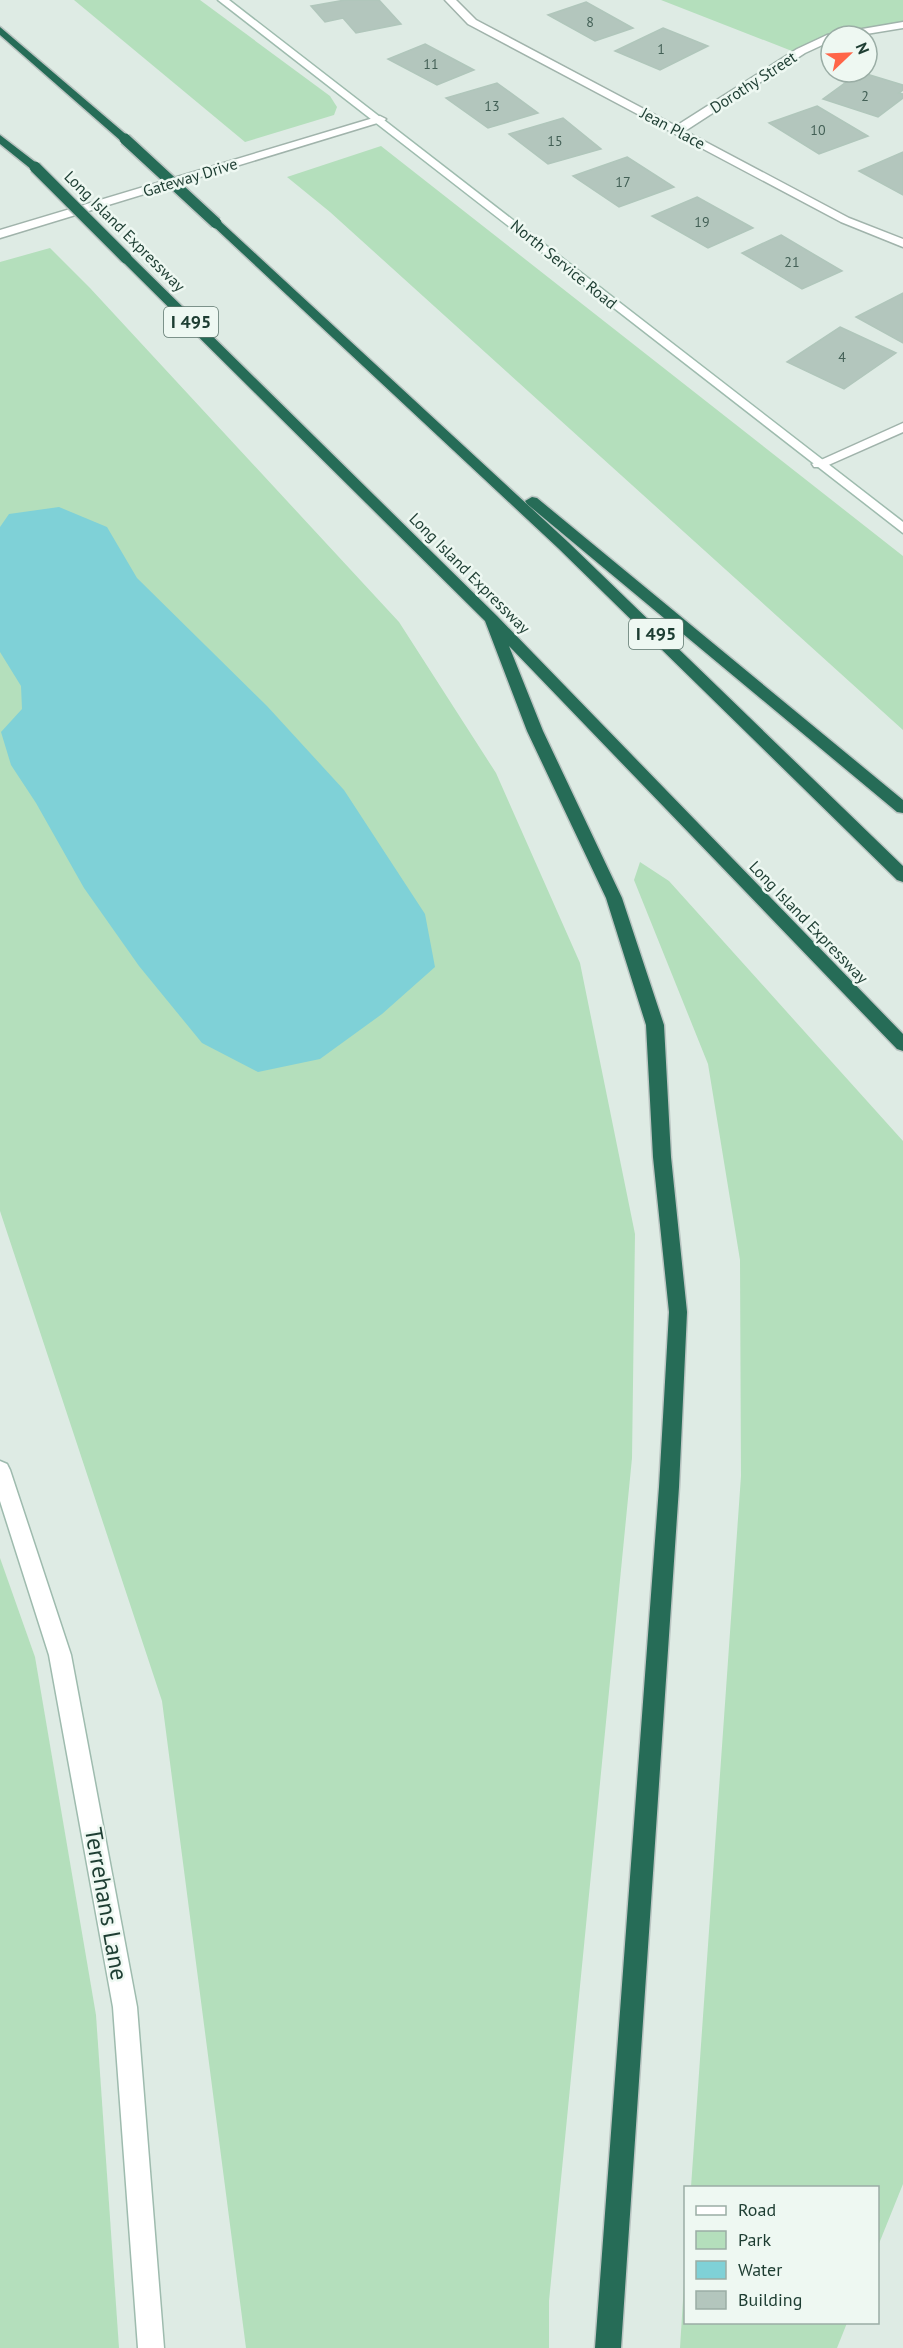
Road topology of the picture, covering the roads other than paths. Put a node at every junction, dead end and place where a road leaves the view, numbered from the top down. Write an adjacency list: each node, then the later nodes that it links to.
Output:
1 (223, 0): 7 (main road, North Service Road)
2 (450, 0): 8 (main road, Jean Place)
3 (903, 26): 5 (main road, Dorothy Street)
4 (0, 30): 12 (highway, I 495, bridge)
5 (879, 30)
6 (819, 43): 8 (main road, Dorothy Street)
7 (380, 120): 10 (main road, Gateway Drive); 14 (main road, North Service Road)
8 (678, 130): 11 (main road, Jean Place)
9 (0, 138): 16 (highway, Long Island Expressway / I 495, bridge)
10 (0, 234)
11 (903, 243)
12 (405, 396): 17 (highway); 18 (highway, I 495)
13 (903, 427): 14 (main road)
14 (819, 464): 15 (main road, North Service Road)
15 (903, 530)
16 (492, 619): 19 (highway, Long Island Expressway / I 495); 22 (highway)
17 (903, 808)
18 (903, 876)
19 (903, 1046)
20 (0, 1470): 21 (main road, Terrehans Lane)
21 (151, 2348)
22 (608, 2348)

